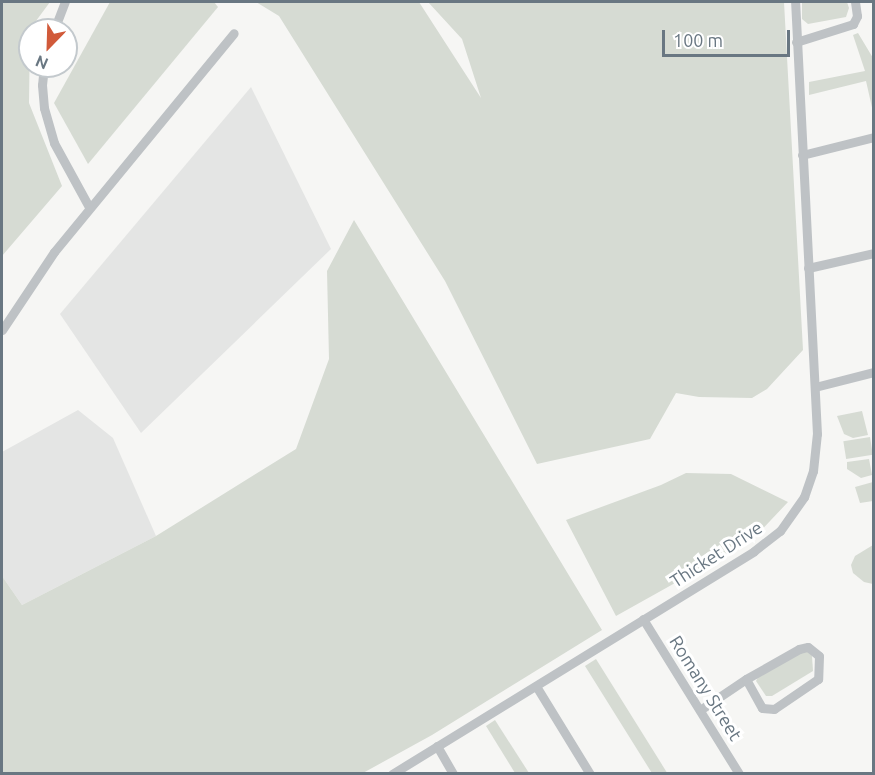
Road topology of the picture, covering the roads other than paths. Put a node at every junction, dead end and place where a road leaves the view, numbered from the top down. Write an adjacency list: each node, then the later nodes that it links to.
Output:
1 (65, 2): 4 (street)
2 (795, 2): 6 (street, Thicket Drive)
3 (855, 2): 6 (street)
4 (59, 18)
5 (234, 33): 10 (street)
6 (796, 42): 9 (street, Thicket Drive)
7 (43, 78): 10 (street)
8 (873, 137): 9 (street)
9 (802, 154): 12 (street, Thicket Drive)
10 (89, 207): 13 (street)
11 (873, 253): 12 (street)
12 (808, 268): 15 (street, Thicket Drive)
13 (2, 330)
14 (873, 372): 15 (street)
15 (815, 387): 16 (street, Thicket Drive)
16 (644, 620): 18 (street, Thicket Drive); 19 (street, Romany Street)
17 (746, 679): 17 (street); 19 (street)
18 (536, 686): 20 (street, Thicket Drive); 23 (street)
19 (700, 710): 24 (street, Romany Street)
20 (437, 746): 21 (street, Thicket Drive); 22 (street)
21 (392, 774)
22 (453, 774)
23 (590, 774)
24 (739, 774)

